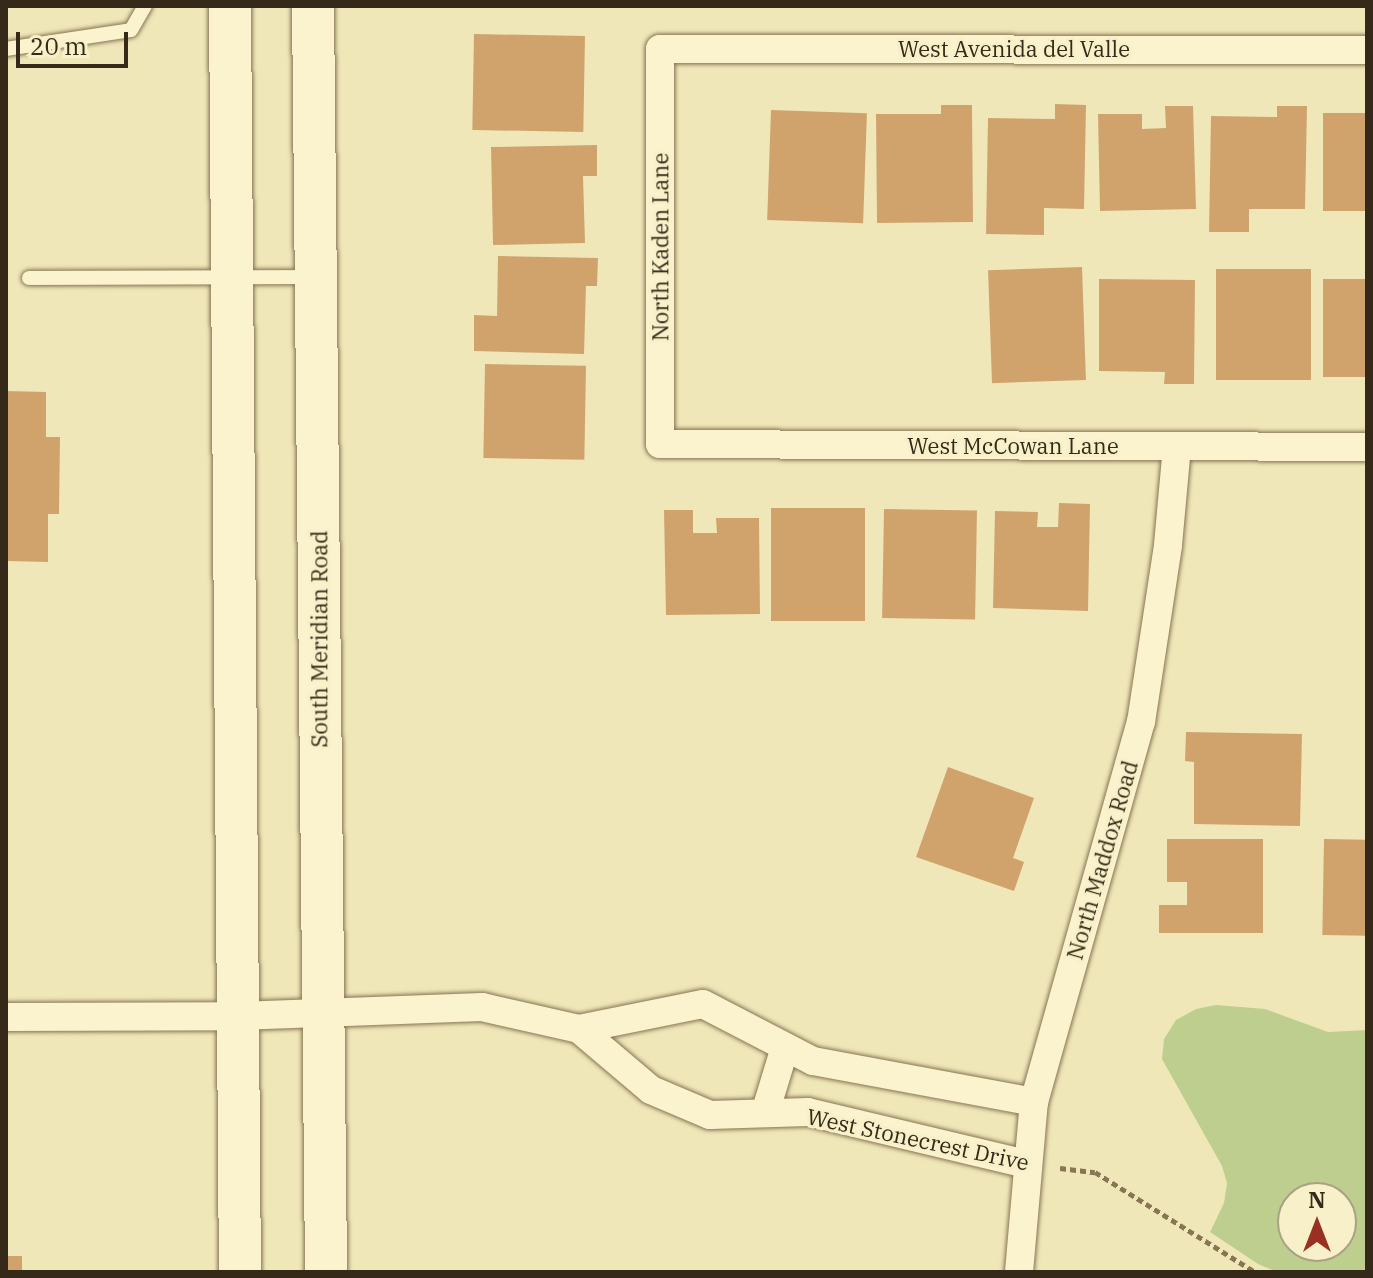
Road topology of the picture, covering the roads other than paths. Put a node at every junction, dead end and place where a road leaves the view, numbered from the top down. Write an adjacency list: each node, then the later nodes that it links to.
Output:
1 (145, 6): 4 (lane)
2 (230, 6): 7 (street)
3 (313, 6): 8 (street, South Meridian Road)
4 (6, 49)
5 (660, 49): 6 (street, West Avenida del Valle); 10 (street, North Kaden Lane)
6 (1367, 50)
7 (233, 277): 8 (lane); 9 (lane); 14 (street)
8 (316, 277): 13 (street, South Meridian Road)
9 (29, 278)
10 (660, 444): 11 (street, West McCowan Lane)
11 (1177, 447): 12 (street, West McCowan Lane); 18 (street, North Maddox Road)
12 (1367, 447)
13 (322, 1014): 14 (street, West Stonecrest Drive); 16 (street, West Stonecrest Drive); 22 (street, South Meridian Road)
14 (238, 1016): 15 (street, West Stonecrest Drive); 21 (street)
15 (6, 1017)
16 (579, 1029): 17 (street, West Stonecrest Drive); 19 (street, West Stonecrest Drive)
17 (785, 1047): 18 (street, West Stonecrest Drive); 19 (street)
18 (1034, 1102): 20 (street, North Maddox Road)
19 (765, 1113): 20 (street, West Stonecrest Drive)
20 (1027, 1164): 23 (street, North Maddox Road)
21 (240, 1272)
22 (326, 1272)
23 (1019, 1272)

